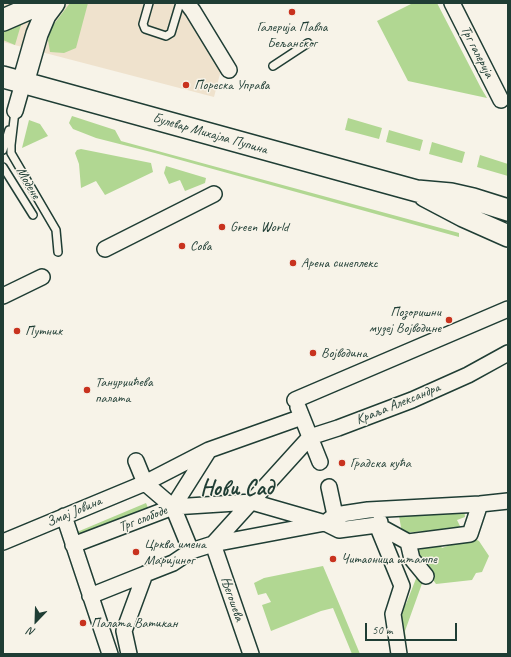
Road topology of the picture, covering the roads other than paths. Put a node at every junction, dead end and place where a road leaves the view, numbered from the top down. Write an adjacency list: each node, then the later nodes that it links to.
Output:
1 (42, 3): 7 (main road)
2 (54, 3): 12 (main road)
3 (149, 3): 4 (lane)
4 (180, 3)
5 (186, 3): 10 (street)
6 (452, 3): 13 (street, Трг галерија)
7 (3, 20)
8 (308, 44): 9 (lane)
9 (273, 66)
10 (229, 70)
11 (3, 77): 12 (main road, Булевар Михајла Пупина)
12 (23, 82): 14 (street, Модене); 17 (main road, Булевар Михајла Пупина)
13 (501, 100)
14 (15, 111): 15 (lane, Модене); 23 (lane, Модене)
15 (3, 150)
16 (3, 167): 20 (lane, Модене)
17 (417, 191): 19 (main road, Булевар Михајла Пупина); 21 (main road, Булевар Михајла Пупина)
18 (214, 194): 22 (street)
19 (508, 210)
20 (33, 215)
21 (508, 236)
22 (105, 249)
23 (58, 252)
24 (42, 277): 25 (street)
25 (3, 296)
26 (508, 310): 28 (street)
27 (508, 353): 29 (street, Краља Александра)
28 (302, 417): 29 (street); 30 (street)
29 (310, 437): 32 (street); 36 (street)
30 (209, 450): 33 (street); 38 (street, Трг слободе)
31 (136, 461): 33 (street)
32 (320, 462)
33 (145, 483): 38 (street); 40 (street, Змај Јовина)
34 (329, 487): 41 (street)
35 (508, 501): 37 (street)
36 (252, 502): 38 (street); 41 (street); 45 (street)
37 (480, 504): 39 (street); 44 (street)
38 (173, 507): 46 (street, Трг слободе); 47 (street)
39 (401, 507): 41 (street); 42 (street)
40 (64, 516): 43 (street, Змај Јовина); 46 (street)
41 (330, 519): 42 (street); 45 (street)
42 (374, 526): 44 (street); 51 (street)
43 (3, 542)
44 (408, 542): 48 (street)
45 (213, 544): 47 (street); 55 (street, Његошева)
46 (73, 545): 52 (street)
47 (191, 551): 49 (street)
48 (412, 559): 50 (street); 51 (street)
49 (145, 574): 52 (street); 54 (street)
50 (426, 576)
51 (402, 586): 56 (street)
52 (90, 596): 53 (street)
53 (110, 654)
54 (129, 654)
55 (250, 654)
56 (399, 654)

